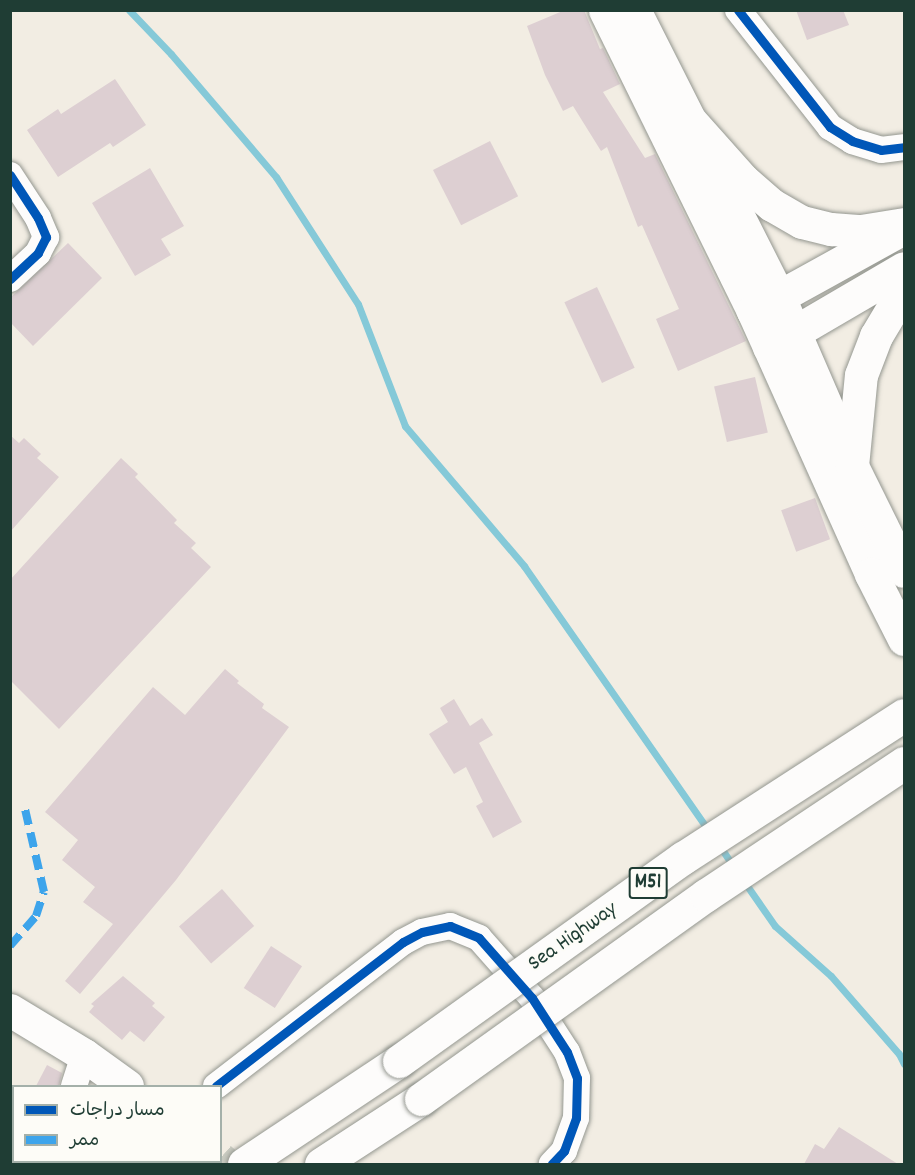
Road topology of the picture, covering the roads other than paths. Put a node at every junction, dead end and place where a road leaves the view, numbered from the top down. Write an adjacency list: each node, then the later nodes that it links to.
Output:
1 (606, 10): 11 (main road)
2 (634, 10): 4 (main road)
3 (738, 10): 5 (street)
4 (686, 116): 7 (main road); 11 (main road)
5 (904, 147)
6 (10, 175): 9 (street)
7 (904, 226): 11 (main road)
8 (904, 268): 12 (main road)
9 (10, 279)
10 (904, 289): 13 (main road)
11 (766, 304): 12 (main road)
12 (781, 341): 13 (main road); 15 (main road)
13 (852, 466): 14 (main road)
14 (904, 571)
15 (904, 639)
16 (904, 715): 23 (main road, Sea Highway / M51, bridge)
17 (904, 763): 24 (main road, Sea Highway / M51, bridge)
18 (10, 1010): 19 (main road)
19 (84, 1055): 20 (street); 21 (main road)
20 (74, 1085)
21 (126, 1085)
22 (217, 1085): 25 (street)
23 (244, 1164)
24 (321, 1164)
25 (552, 1164)

